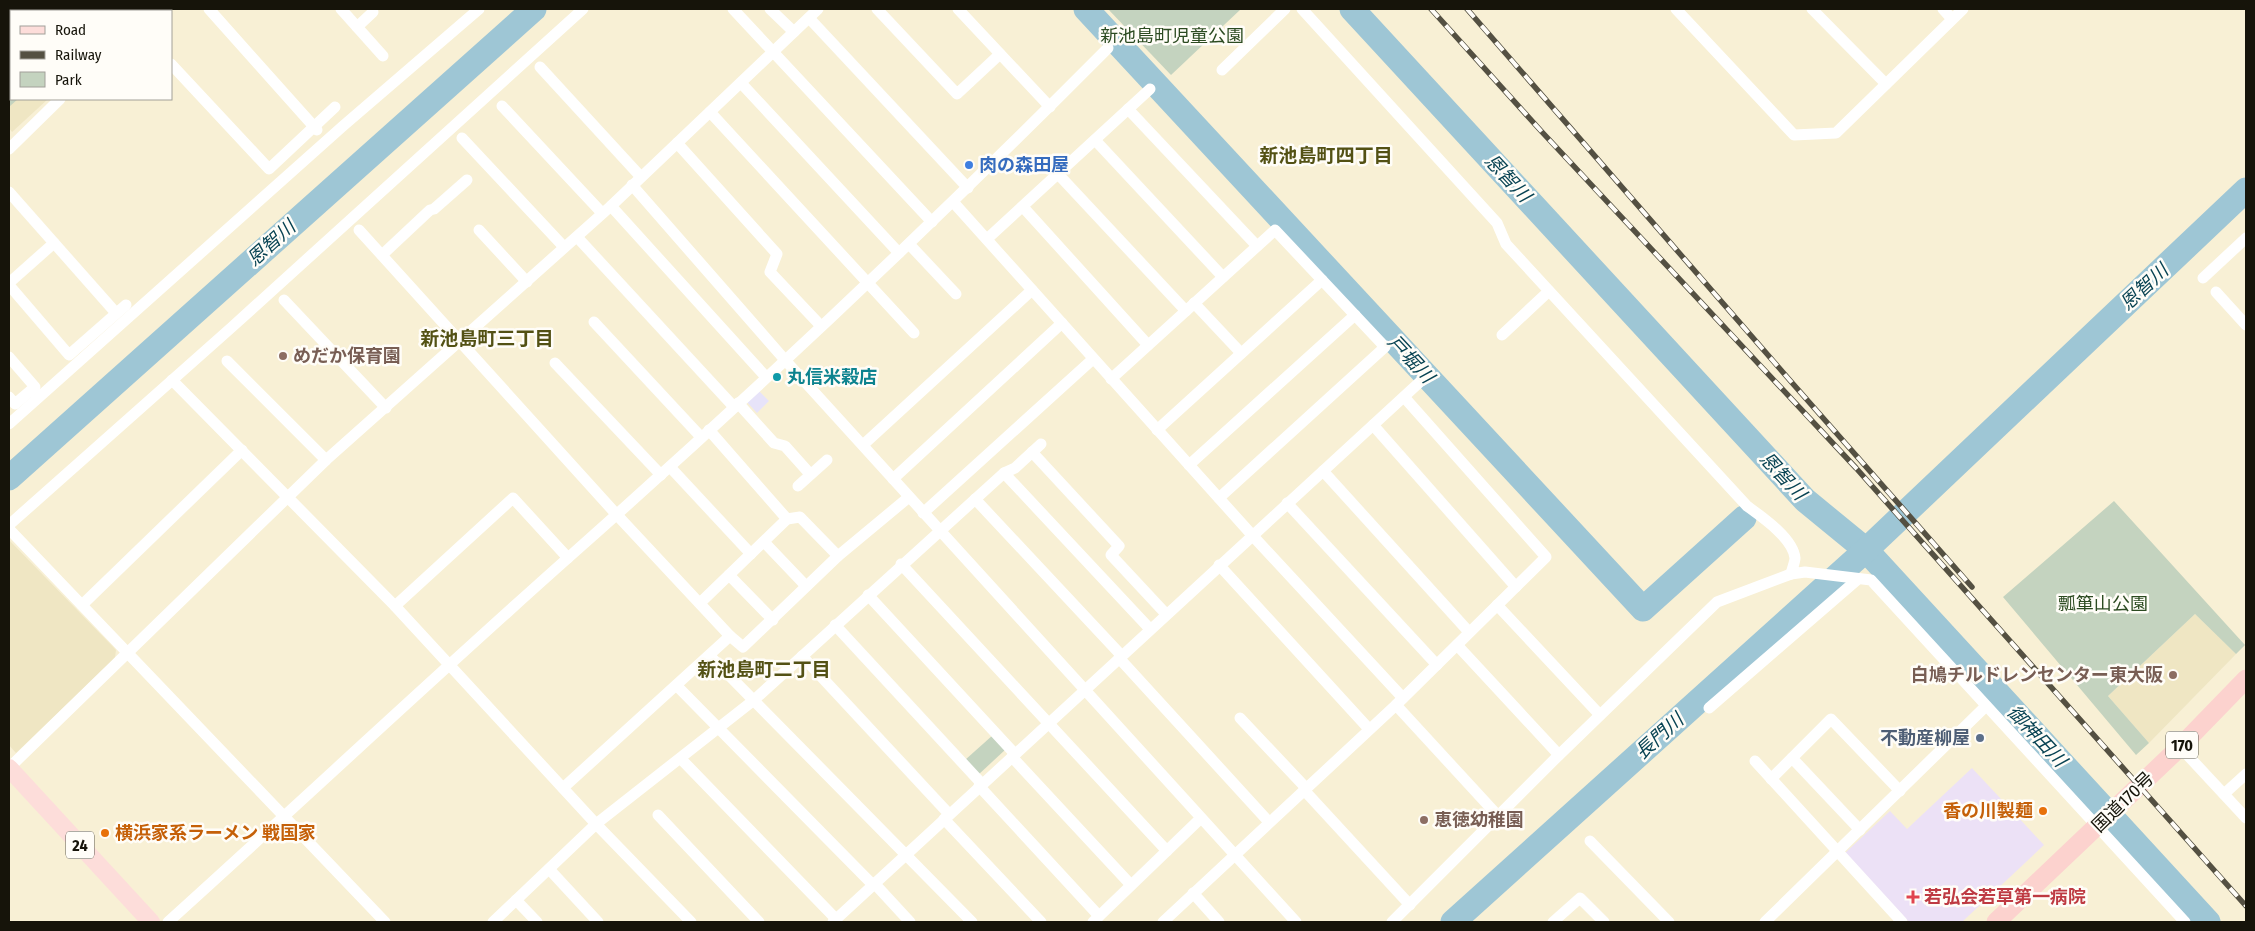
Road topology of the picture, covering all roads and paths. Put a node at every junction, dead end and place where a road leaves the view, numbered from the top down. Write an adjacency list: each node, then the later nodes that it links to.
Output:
1 (209, 9): 37 (street)
2 (341, 9): 19 (street)
3 (479, 9): 101 (street)
4 (583, 9): 95 (street)
5 (733, 9): 22 (street)
6 (770, 9): 20 (street)
7 (818, 9): 17 (street)
8 (877, 9): 23 (street)
9 (958, 9): 23 (street)
10 (1285, 9): 27 (street)
11 (1302, 9): 71 (street)
12 (1676, 9): 29 (street)
13 (1812, 9): 29 (street)
14 (1943, 9): 18 (street)
15 (1963, 9): 18 (street)
16 (373, 12): 19 (street)
17 (809, 18): 20 (street); 46 (street)
18 (1952, 19): 29 (street)
19 (357, 27): 24 (street)
20 (794, 32): 22 (street)
21 (1108, 48): 34 (street)
22 (773, 53): 28 (street); 52 (street)
23 (1000, 54): 34 (street)
24 (383, 56)
25 (172, 65): 37 (street)
26 (540, 66): 43 (street)
27 (1222, 70)
28 (741, 83): 36 (street); 62 (street)
29 (1886, 84)
30 (1150, 89): 35 (street)
31 (59, 100): 41 (street)
32 (502, 106): 51 (street)
33 (336, 107): 37 (street)
34 (1050, 107): 46 (street)
35 (1128, 109): 39 (street); 60 (street)
36 (710, 112): 40 (street); 68 (street)
37 (315, 128)
38 (462, 138): 61 (street)
39 (1095, 140): 42 (street); 64 (street)
40 (677, 143): 43 (street); 81 (street)
41 (9, 148)
42 (1058, 174): 50 (street); 76 (street)
43 (641, 176): 45 (street)
44 (467, 180): 63 (street)
45 (632, 185): 49 (street); 90 (street)
46 (968, 188): 48 (street)
47 (9, 192): 58 (street)
48 (954, 202): 52 (street); 57 (street)
49 (612, 206): 51 (street); 93 (street)
50 (1023, 207): 57 (street); 86 (street)
51 (602, 213): 55 (street)
52 (932, 222): 59 (street)
53 (359, 230): 63 (street)
54 (479, 230): 67 (street)
55 (577, 237): 61 (street); 99 (street)
56 (2246, 238): 65 (street)
57 (987, 239): 70 (street)
58 (54, 243): 69 (street); 77 (street)
59 (909, 244): 62 (street); 73 (street)
60 (1257, 246): 64 (street); 66 (street)
61 (564, 247): 67 (street)
62 (899, 253): 68 (street)
63 (382, 255): 85 (street)
64 (1223, 277): 76 (street)
65 (2203, 278)
66 (1322, 280): 78 (street); 87 (street)
67 (527, 282): 85 (street)
68 (868, 283): 81 (street); 83 (street)
69 (9, 284): 77 (street)
70 (1032, 290): 80 (street); 106 (street)
71 (1550, 290): 84 (street); 136 (street)
72 (2216, 292): 82 (street)
73 (956, 294)
74 (284, 300): 100 (street)
75 (126, 305): 77 (street)
76 (1190, 307): 86 (street); 87 (street)
77 (116, 313)
78 (1355, 315): 111 (street); 120 (street)
79 (594, 322): 104 (street)
80 (1062, 323): 89 (street); 116 (street)
81 (821, 326): 90 (street)
82 (2246, 326)
83 (914, 333)
84 (1502, 335)
85 (461, 341): 100 (street); 124 (street)
86 (1148, 345): 94 (street)
87 (1241, 353): 103 (street)
88 (9, 357): 97 (street)
89 (1093, 359): 94 (street); 123 (street)
90 (785, 360): 93 (street); 106 (street)
91 (227, 361): 109 (street)
92 (555, 363): 112 (street)
93 (766, 377): 99 (street)
94 (1111, 378): 103 (street)
95 (172, 380): 107 (street); 126 (street)
96 (1422, 380): 98 (street)
97 (9, 397)
98 (1404, 397): 102 (street); 140 (street)
99 (736, 405): 104 (street); 115 (street)
100 (386, 408): 109 (street)
101 (9, 424)
102 (1373, 425): 113 (street); 140 (street)
103 (1157, 430): 111 (street)
104 (705, 434): 112 (street); 125 (street)
105 (1041, 444): 108 (street)
106 (862, 445): 116 (street)
107 (242, 450): 118 (street); 143 (street)
108 (1032, 452): 114 (street); 146 (street)
109 (326, 460): 118 (street)
110 (826, 460): 115 (street)
111 (1189, 465): 120 (street)
112 (665, 471): 124 (street); 131 (street)
113 (1323, 471): 122 (street); 150 (street)
114 (1004, 473): 121 (street); 149 (street)
115 (810, 474): 117 (street)
116 (893, 479): 119 (street)
117 (798, 486)
118 (288, 496): 145 (street); 153 (street)
119 (909, 497): 123 (street); 132 (street)
120 (1219, 498): 129 (street)
121 (975, 499): 128 (street); 156 (street)
122 (1287, 503): 129 (street); 157 (street)
123 (923, 513): 128 (street)
124 (617, 516): 133 (street); 142 (street)
125 (787, 519): 130 (street); 132 (street)
126 (9, 525)
127 (9, 530): 143 (street)
128 (940, 530): 134 (street); 161 (street)
129 (1252, 535): 135 (street); 163 (street)
130 (764, 542): 131 (street); 139 (street)
131 (751, 554): 137 (street)
132 (838, 556): 139 (street)
133 (568, 558): 145 (street); 158 (street)
134 (901, 564): 141 (street); 168 (street)
135 (1220, 565): 146 (street); 170 (street)
136 (1791, 574): 138 (street); 166 (street)
137 (729, 575): 142 (street); 147 (street)
138 (1854, 578): 164 (street); 165 (street)
139 (806, 586): 147 (street)
140 (1516, 587): 144 (street)
141 (868, 595): 148 (street); 172 (street)
142 (700, 602): 151 (street)
143 (82, 605): 153 (street)
144 (1497, 605): 150 (street); 166 (street)
145 (394, 606): 158 (street)
146 (1166, 614): 149 (street)
147 (773, 620): 151 (street)
148 (835, 625): 155 (street); 180 (street)
149 (1150, 629): 156 (street)
150 (1469, 632): 152 (street)
151 (730, 636): 154 (street)
152 (1457, 644): 157 (street); 173 (street)
153 (128, 652): 177 (street); 186 (street)
154 (710, 656): 160 (street); 162 (street)
155 (802, 656): 162 (street); 187 (street)
156 (1120, 657): 161 (street); 192 (street)
157 (1437, 664): 163 (street)
158 (450, 665): 181 (street); 186 (street)
159 (2246, 679): 171 (highway, 国道170号 / 170)
160 (677, 686): 169 (street); 181 (street)
161 (1084, 690): 168 (street); 189 (street)
162 (754, 700): 169 (street); 198 (street)
163 (1400, 702): 170 (street); 188 (street)
164 (1986, 706): 183 (street); 191 (street)
165 (1709, 708)
166 (1600, 714): 173 (street)
167 (1240, 718): 182 (street)
168 (1048, 724): 172 (street); 196 (street)
169 (719, 728): 175 (street); 201 (street)
170 (1369, 729): 182 (street)
171 (2180, 747): 184 (street); 191 (highway, 国道170号 / 170)
172 (1013, 755): 180 (street); 202 (street)
173 (1560, 755): 188 (street)
174 (1792, 758): 179 (street); 183 (street); 194 (street)
175 (681, 759): 193 (street); 206 (street)
176 (1755, 761): 179 (street)
177 (9, 768): 208 (main road, 24)
178 (2246, 774): 184 (street)
179 (1772, 779): 197 (street)
180 (981, 785): 187 (street); 207 (street)
181 (563, 788): 193 (street)
182 (1305, 789): 192 (street); 205 (street)
183 (1900, 791): 194 (street)
184 (2224, 794): 190 (street)
185 (658, 816): 215 (street)
186 (285, 817): 209 (street); 210 (street)
187 (946, 817): 198 (street); 218 (street)
188 (1499, 817): 205 (street)
189 (1201, 818): 196 (street); 199 (street)
190 (2246, 818)
191 (2104, 819): 228 (highway, 国道170号 / 170); 229 (street)
192 (1269, 822): 199 (street)
193 (596, 824): 200 (street); 214 (street)
194 (1860, 830): 197 (street)
195 (1590, 841): 225 (street)
196 (1167, 851): 202 (street)
197 (1838, 852): 226 (street); 227 (street)
198 (906, 854): 201 (street); 217 (street)
199 (1235, 854): 203 (street); 221 (street)
200 (549, 869): 204 (street); 213 (street)
201 (874, 884): 206 (street); 216 (street)
202 (1131, 886): 207 (street)
203 (1193, 893): 219 (street); 220 (street)
204 (516, 900): 211 (street); 212 (street)
205 (1410, 905): 222 (street)
206 (839, 919)
207 (1096, 919)
208 (151, 922)
209 (168, 922)
210 (385, 922)
211 (493, 922)
212 (537, 922)
213 (598, 922)
214 (691, 922)
215 (759, 922)
216 (910, 922)
217 (972, 922)
218 (1041, 922)
219 (1163, 922)
220 (1219, 922)
221 (1296, 922)
222 (1392, 922)
223 (1553, 922): 224 (street)
224 (1604, 922)
225 (1670, 922)
226 (1765, 922)
227 (1902, 922)
228 (1996, 922)
229 (2185, 922)

